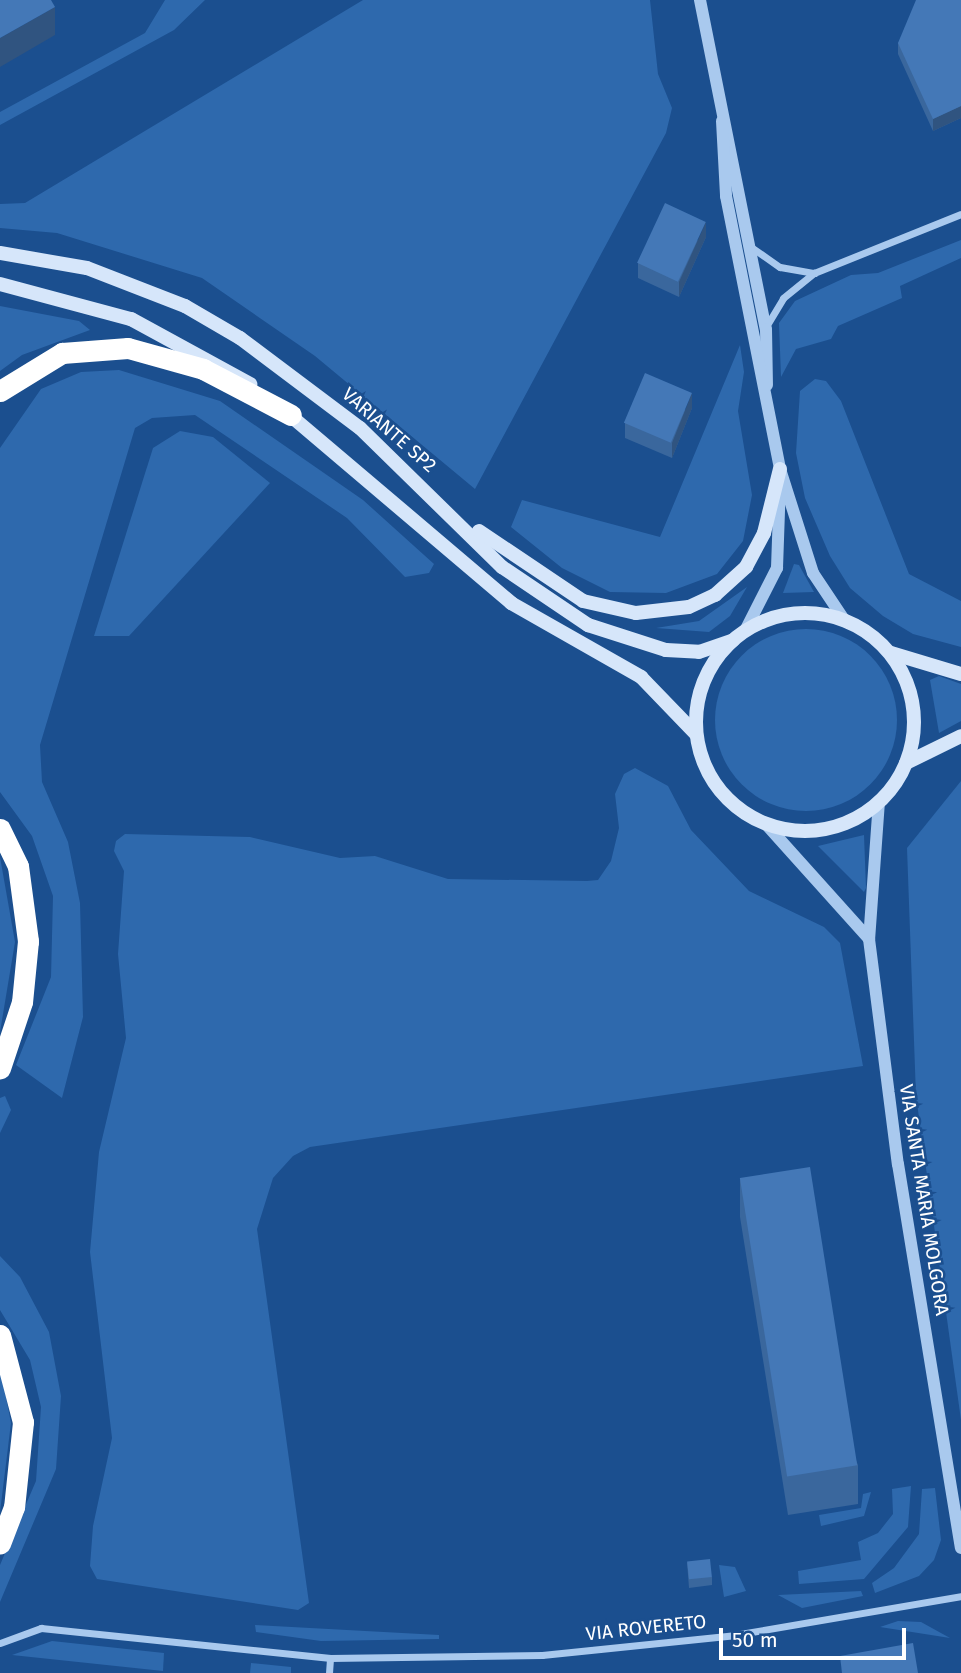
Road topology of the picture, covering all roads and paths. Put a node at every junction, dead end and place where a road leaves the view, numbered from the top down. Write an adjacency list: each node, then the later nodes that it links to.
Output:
1 (701, 0): 2 (street)
2 (722, 121): 4 (street); 10 (street)
3 (961, 214): 6 (street)
4 (751, 247): 6 (street); 8 (street)
5 (0, 252): 13 (main road, VARIANTE SP2)
6 (814, 273): 8 (street)
7 (0, 284): 11 (main road)
8 (766, 329): 10 (street)
9 (0, 391): 11 (highway)
10 (767, 397): 12 (street)
11 (291, 415): 18 (main road)
12 (780, 469): 13 (main road); 14 (street); 15 (street)
13 (442, 502): 15 (main road, VARIANTE SP2)
14 (845, 621): 15 (main road); 16 (main road)
15 (739, 635): 18 (main road)
16 (891, 653): 17 (main road); 20 (main road)
17 (961, 674)
18 (696, 734): 22 (main road)
19 (961, 736): 20 (main road)
20 (906, 763): 21 (main road)
21 (879, 801): 22 (main road); 24 (street, VIA SANTA MARIA MOLGORA)
22 (765, 823): 24 (street)
23 (0, 829): 25 (highway)
24 (869, 939): 28 (street, VIA SANTA MARIA MOLGORA)
25 (0, 1069)
26 (0, 1335): 27 (highway)
27 (0, 1543)
28 (961, 1548)
29 (961, 1596): 31 (street, VIA ROVERETO)
30 (0, 1643): 31 (street, VIA ROVERETO)
31 (330, 1658): 32 (street)
32 (329, 1673)

